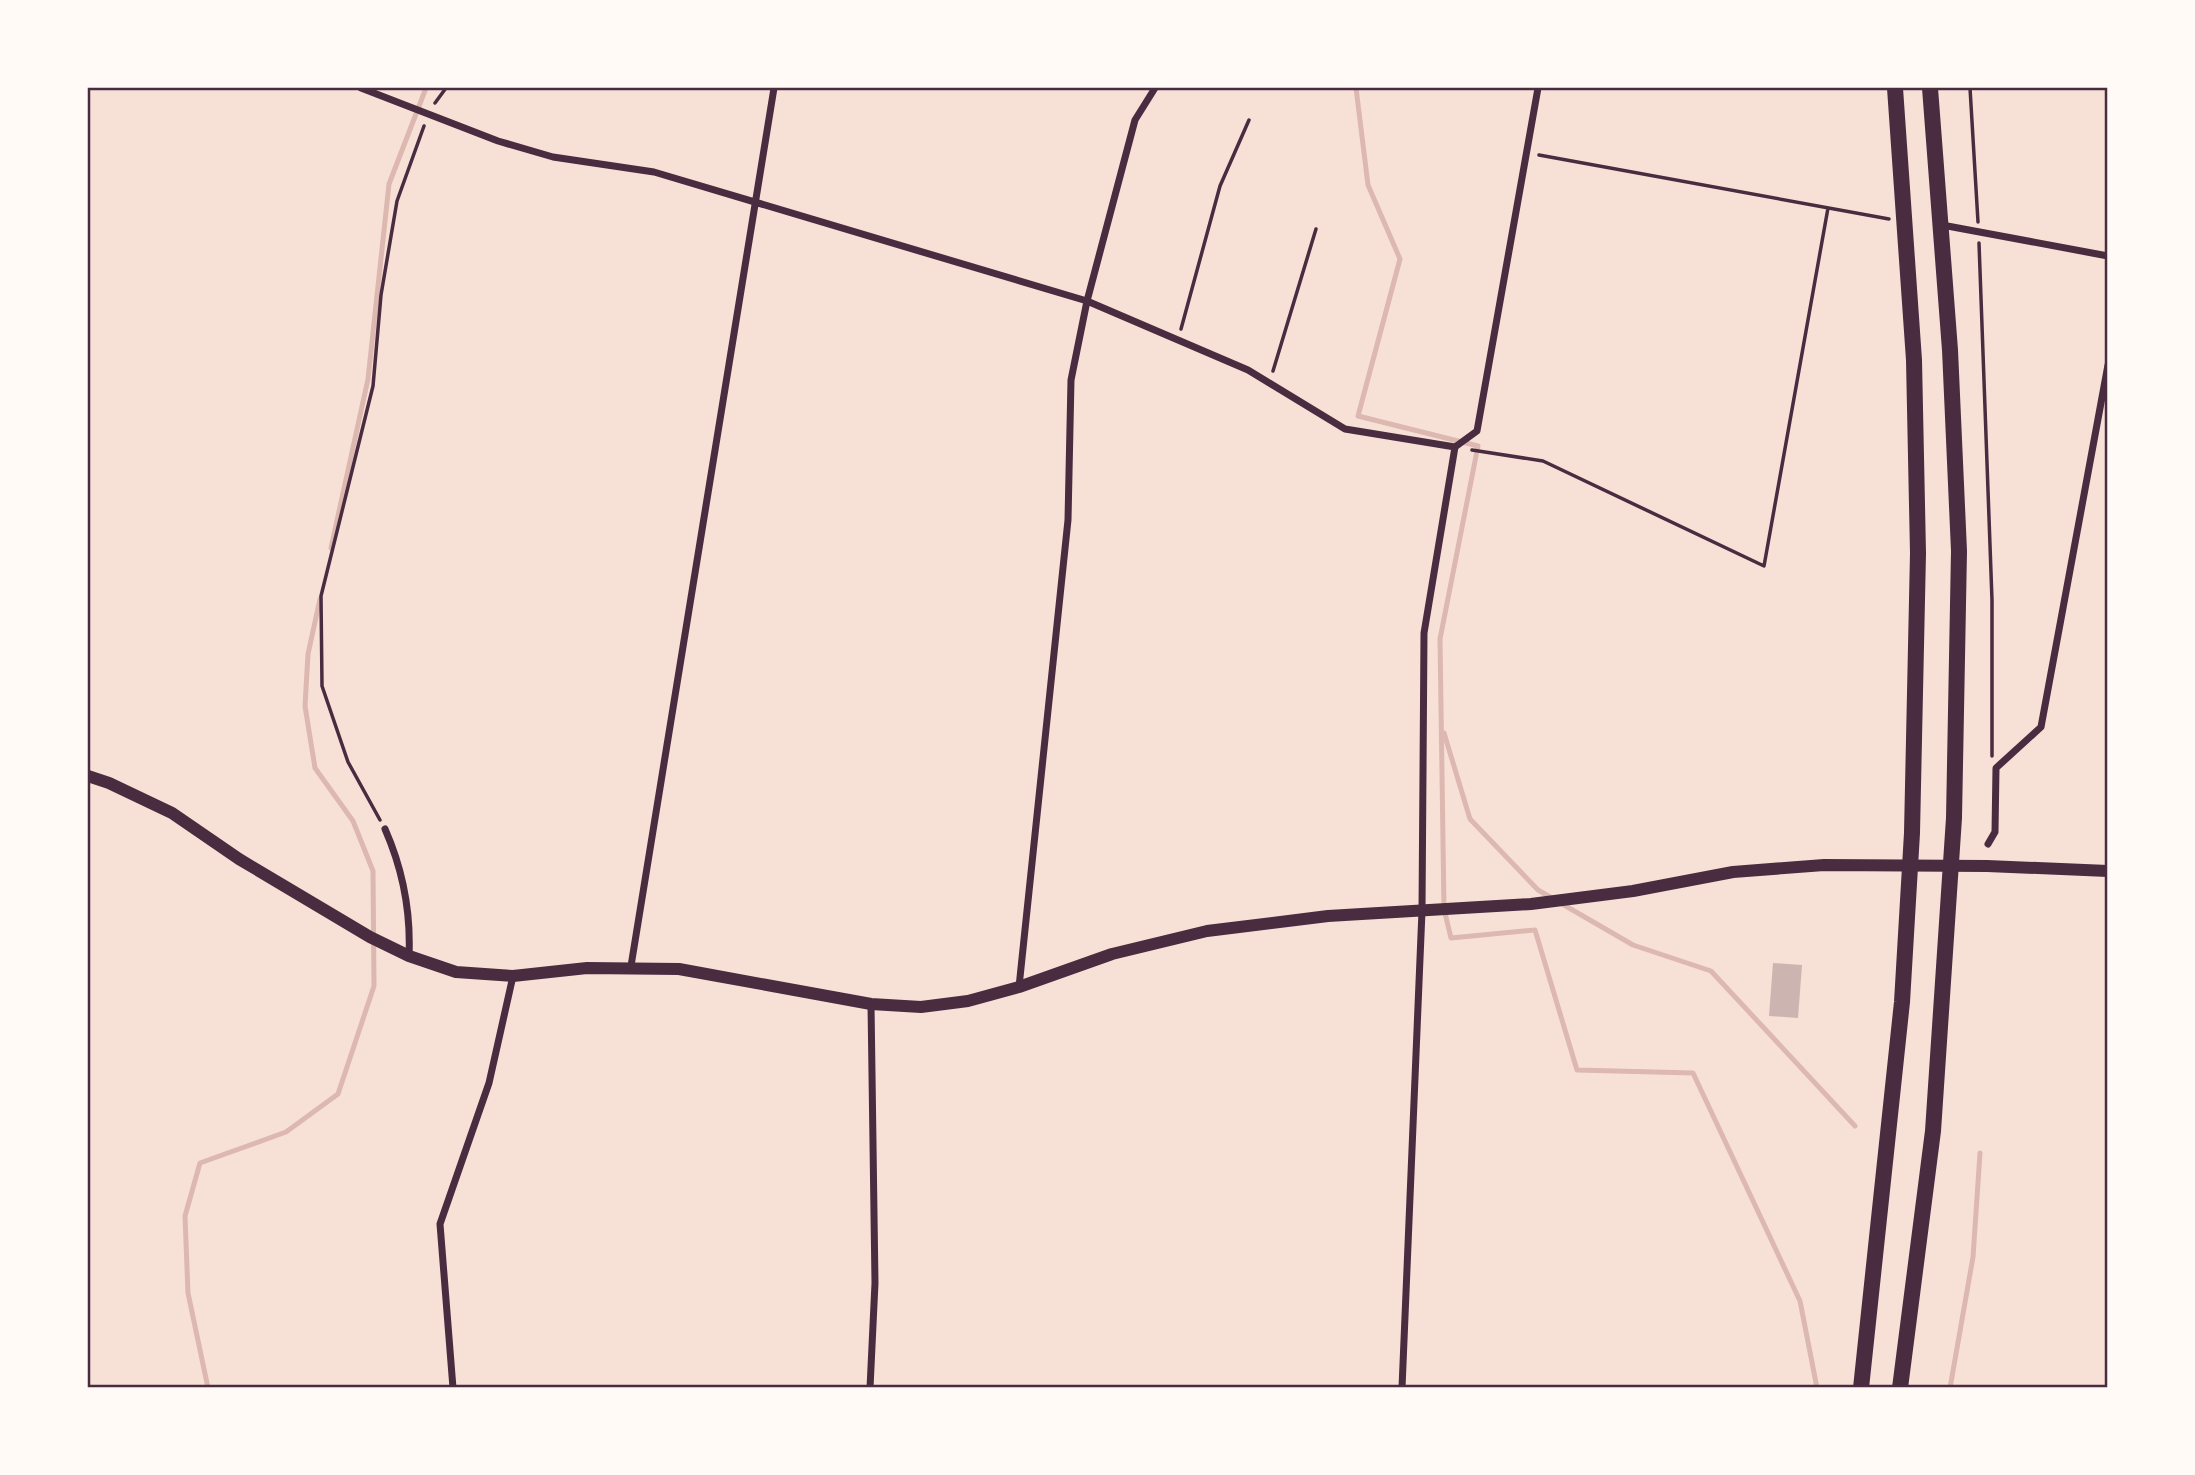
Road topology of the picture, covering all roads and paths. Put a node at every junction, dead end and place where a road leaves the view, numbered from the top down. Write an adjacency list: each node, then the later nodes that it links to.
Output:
1 (361, 88): 9 (street)
2 (446, 88): 9 (path)
3 (774, 88): 12 (street)
4 (1155, 88): 19 (street)
5 (1538, 88): 11 (street)
6 (1895, 88): 28 (highway)
7 (1933, 88): 15 (highway)
8 (1970, 88): 17 (path)
9 (428, 114): 12 (street); 26 (path)
10 (1249, 120): 20 (path)
11 (1527, 152): 13 (path); 23 (street)
12 (757, 202): 19 (street); 33 (street)
13 (1828, 208): 14 (path); 23 (path)
14 (1873, 216)
15 (1942, 225): 17 (street); 29 (highway)
16 (1316, 229): 22 (path)
17 (1979, 232): 18 (street); 24 (path)
18 (2108, 256)
19 (1087, 301): 20 (street); 35 (street)
20 (1179, 338): 22 (street)
21 (2108, 365): 24 (street)
22 (1270, 383): 23 (street)
23 (1455, 447): 31 (street)
24 (1996, 768): 27 (street)
25 (88, 776): 32 (street)
26 (384, 829): 32 (street)
27 (1988, 844)
28 (1911, 866): 29 (street); 31 (street); 40 (highway)
29 (1952, 866): 30 (street); 41 (highway)
30 (2108, 871)
31 (1423, 911): 35 (street); 39 (street)
32 (409, 956): 34 (street)
33 (631, 966): 34 (street); 36 (street)
34 (513, 976): 37 (street)
35 (1019, 987): 36 (street)
36 (871, 1004): 38 (street)
37 (453, 1388)
38 (870, 1388)
39 (1402, 1388)
40 (1861, 1388)
41 (1900, 1388)

